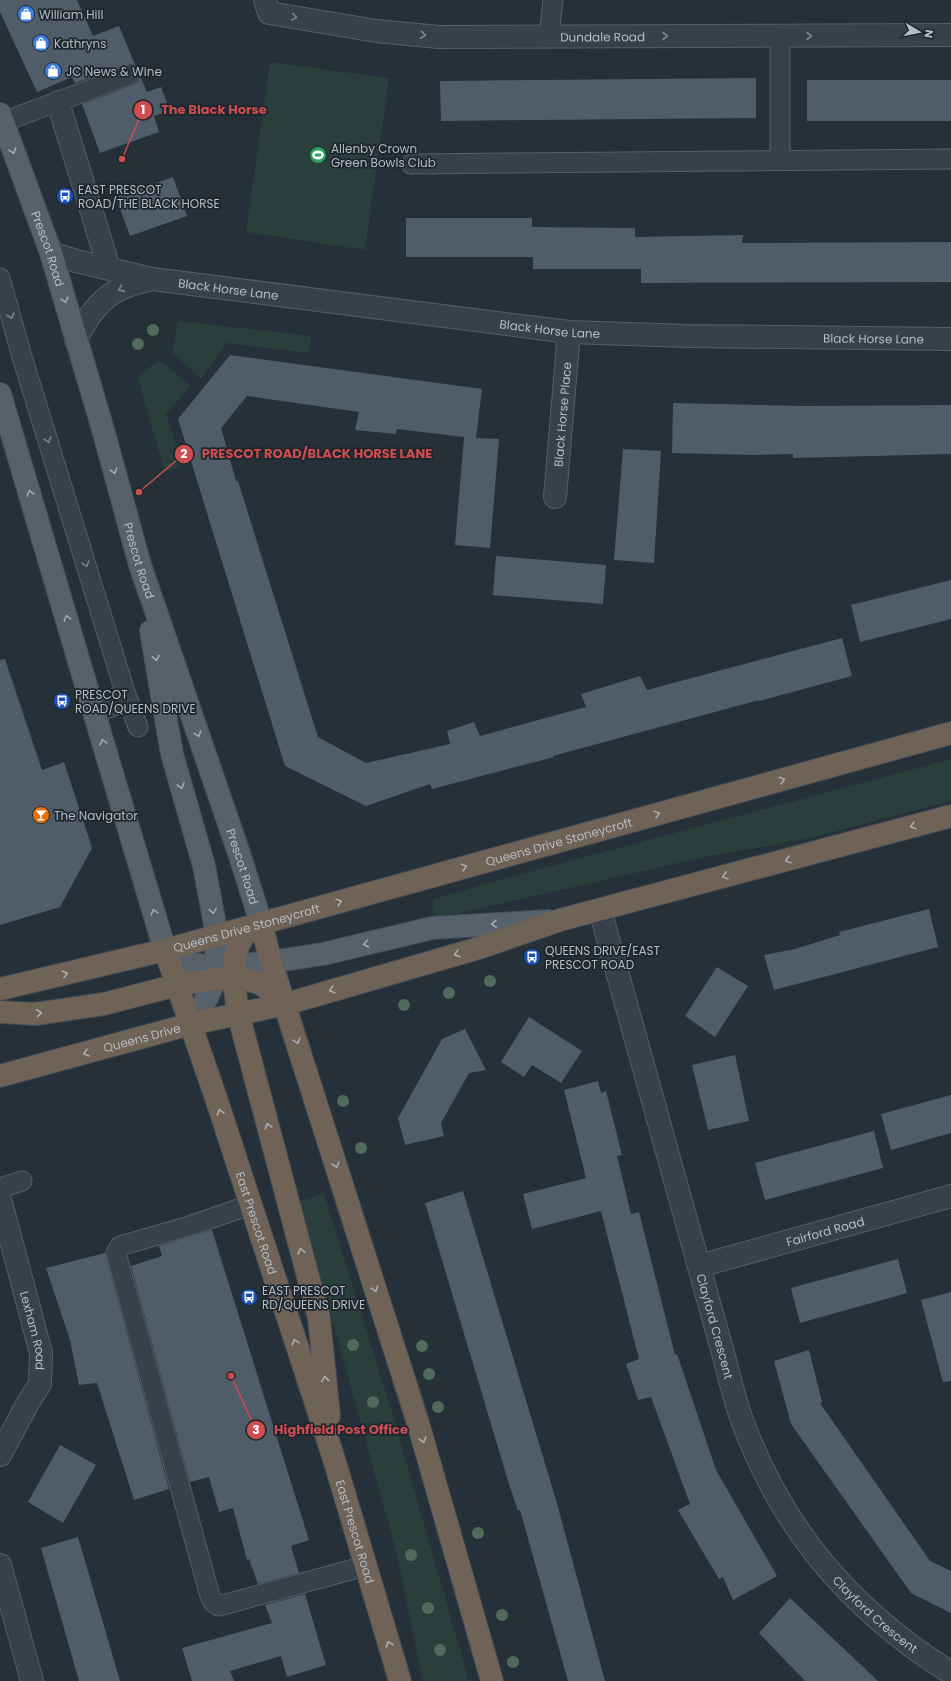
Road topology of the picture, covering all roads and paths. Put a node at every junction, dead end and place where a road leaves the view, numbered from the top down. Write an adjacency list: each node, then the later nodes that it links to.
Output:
1 (265, 0): 5 (street, Dundale Road, one-way to 5)
2 (554, 0): 5 (lane)
3 (951, 35): 4 (street, Dundale Road, one-way to 3)
4 (780, 36): 5 (street, Dundale Road, one-way to 4); 10 (lane)
5 (549, 37)
6 (129, 75): 7 (lane)
7 (58, 102): 8 (lane); 13 (street)
8 (1, 118): 12 (main road, Prescot Road, one-way to 12)
9 (951, 159): 10 (lane)
10 (780, 161): 11 (lane)
11 (410, 164)
12 (51, 253): 13 (street, Black Horse Lane); 18 (main road, Prescot Road, one-way to 18)
13 (109, 268): 15 (street, Black Horse Lane)
14 (0, 278): 22 (lane, one-way to 22)
15 (152, 279): 16 (street, Black Horse Lane); 18 (street, Black Horse Lane, one-way to 18)
16 (569, 332): 17 (street, Black Horse Lane); 20 (street, Black Horse Place)
17 (951, 339)
18 (76, 340): 21 (main road, Prescot Road, one-way to 21)
19 (0, 394): 23 (main road, one-way to 19)
20 (555, 497)
21 (140, 565): 29 (main road, Prescot Road, one-way to 29); 30 (main road, one-way to 30)
22 (126, 695): 23 (lane); 24 (lane)
23 (94, 707): 31 (main road, one-way to 23)
24 (138, 727)
25 (951, 733): 29 (highway, Queens Drive Stoneycroft, one-way to 25)
26 (951, 816): 27 (highway, one-way to 27)
27 (600, 910): 28 (highway); 46 (street, Clayford Crescent)
28 (560, 920): 32 (main road, one-way to 32); 36 (highway, one-way to 36)
29 (261, 923): 30 (highway, Queens Drive Stoneycroft); 32 (highway, Prescot Road); 33 (highway)
30 (217, 935): 31 (highway, Queens Drive Stoneycroft); 33 (main road)
31 (166, 950): 33 (main road); 34 (highway, East Prescot Road); 35 (highway, one-way to 31)
32 (271, 962): 33 (main road); 36 (highway, Prescot Road)
33 (224, 973): 34 (highway); 36 (highway); 38 (highway); 39 (main road)
34 (177, 985): 37 (highway, one-way to 34); 39 (highway, East Prescot Road)
35 (0, 989)
36 (286, 1004): 38 (highway, Queens Drive); 54 (highway, one-way to 54)
37 (0, 1012)
38 (238, 1013): 39 (highway, Queens Drive); 48 (highway, one-way to 38)
39 (191, 1024): 40 (highway, Queens Drive, one-way to 40); 45 (highway, East Prescot Road, one-way to 39)
40 (0, 1076)
41 (22, 1182): 42 (lane)
42 (0, 1188)
43 (951, 1196): 46 (street, Fairford Road)
44 (0, 1199): 47 (street, Lexham Road)
45 (250, 1205): 48 (highway, East Prescot Road, one-way to 45); 50 (lane)
46 (699, 1266): 51 (street, Clayford Crescent)
47 (0, 1455)
48 (334, 1459): 50 (highway, East Prescot Road)
49 (0, 1565): 52 (street)
50 (365, 1566): 53 (highway, East Prescot Road, one-way to 50)
51 (951, 1673)
52 (32, 1681)
53 (400, 1681)
54 (492, 1681)

